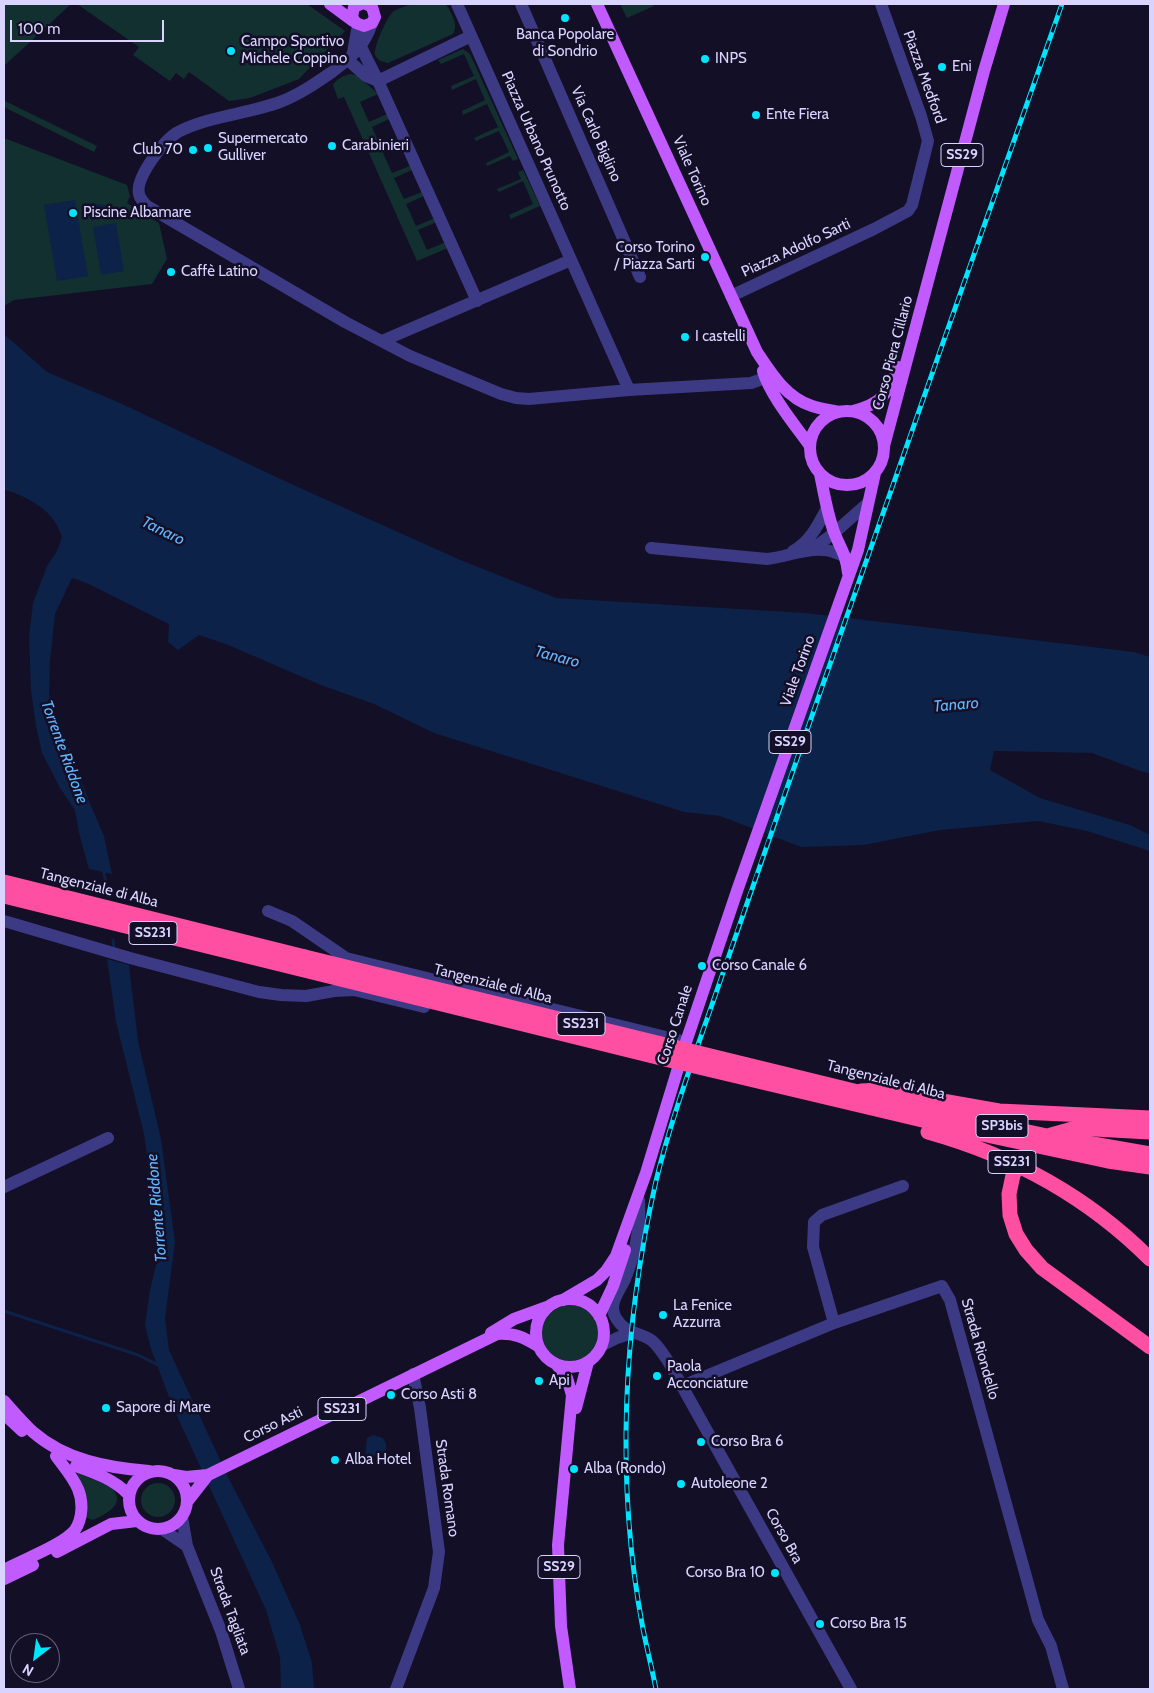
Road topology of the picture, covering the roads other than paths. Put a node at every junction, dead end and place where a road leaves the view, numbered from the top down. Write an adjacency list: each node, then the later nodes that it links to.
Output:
1 (330, 4): 8 (main road)
2 (363, 4): 8 (main road); 9 (main road)
3 (457, 4): 10 (street, Piazza Urbano Prunotto)
4 (521, 4): 16 (street, Via Carlo Biglino)
5 (597, 4): 17 (main road, Viale Torino)
6 (881, 4): 13 (street, Piazza Medford)
7 (1004, 4): 15 (main road, Corso Piera Cillario / SS29)
8 (356, 23): 9 (main road); 11 (street)
9 (372, 23): 11 (street)
10 (471, 36): 12 (street); 14 (street, Piazza Urbano Prunotto)
11 (354, 54): 12 (street); 12 (street); 19 (street)
12 (378, 81): 18 (street)
13 (874, 229): 17 (street, Piazza Adolfo Sarti)
14 (571, 260): 18 (street); 22 (street, Piazza Urbano Prunotto)
15 (933, 268): 23 (main road, Corso Piera Cillario); 26 (main road, Corso Piera Cillario / SS29)
16 (640, 276)
17 (731, 296): 20 (main road, Viale Torino)
18 (477, 302): 19 (street)
19 (382, 342): 22 (street)
20 (757, 352): 21 (main road, Viale Torino); 24 (main road, Viale Torino)
21 (765, 378): 22 (street); 25 (main road, Viale Torino)
22 (629, 390)
23 (853, 411): 24 (main road); 26 (main road)
24 (839, 412): 25 (main road)
25 (810, 446): 28 (main road)
26 (884, 446): 27 (main road)
27 (875, 473): 28 (main road); 29 (main road, Viale Torino / SS29)
28 (820, 474): 30 (main road, Viale Torino / SS29)
29 (868, 503): 31 (street); 36 (main road, Viale Torino / SS29)
30 (827, 508): 31 (main road, Viale Torino / SS29); 34 (street)
31 (834, 533): 33 (street); 35 (main road, Viale Torino / SS29)
32 (651, 548): 34 (street)
33 (811, 550): 34 (street); 35 (street)
34 (782, 558)
35 (846, 558): 36 (main road, Viale Torino / SS29)
36 (848, 578): 39 (main road, Viale Torino / SS29)
37 (4, 875): 41 (highway)
38 (4, 882): 41 (highway, Tangenziale di Alba / SS231)
39 (738, 888): 45 (main road, Corso Canale / SS29)
40 (4, 896): 44 (highway, Tangenziale di Alba / SS231)
41 (60, 896): 44 (highway, Tangenziale di Alba / SS231)
42 (268, 911): 45 (street)
43 (4, 921): 46 (street)
44 (304, 963): 47 (highway, Tangenziale di Alba / SS231, bridge)
45 (686, 1042): 46 (main road, Corso Canale / SS29)
46 (677, 1069): 52 (main road, Corso Canale / SS29)
47 (854, 1098): 48 (highway, SS231); 50 (highway, Tangenziale di Alba / SP3bis, bridge); 51 (highway, Tangenziale di Alba / SP3bis, bridge); 56 (highway, SS231, bridge)
48 (1149, 1122): 64 (highway)
49 (108, 1138): 54 (street)
50 (1150, 1154)
51 (1150, 1167)
52 (646, 1173): 55 (main road, Corso Canale / SS29); 57 (main road, Corso Canale / SS29)
53 (903, 1186): 60 (street)
54 (4, 1187)
55 (639, 1200): 59 (main road, Corso Canale / SS29); 61 (street, Corso Bra)
56 (1150, 1259)
57 (563, 1300): 58 (main road, SS29); 59 (main road)
58 (550, 1306): 62 (main road); 65 (main road, Corso Asti / SS231)
59 (599, 1316): 63 (main road, SS29)
60 (834, 1323): 69 (street, Strada Riondello); 90 (street, Strada Riondello)
61 (632, 1334): 63 (street); 69 (street, Corso Bra)
62 (538, 1346): 65 (main road, Corso Asti / SS231); 67 (main road, SS29)
63 (601, 1346): 66 (main road, SS29)
64 (1150, 1347)
65 (460, 1351): 68 (main road, Corso Asti / SS231)
66 (588, 1362): 67 (main road); 72 (main road, SS29)
67 (557, 1365): 72 (main road, SS29)
68 (413, 1374): 76 (main road, Corso Asti / SS231); 87 (street, Strada Romano)
69 (682, 1386): 89 (street, Corso Bra)
70 (4, 1401): 74 (main road)
71 (4, 1414): 73 (main road)
72 (567, 1444): 88 (main road, SS29)
73 (56, 1456): 77 (main road); 84 (main road)
74 (149, 1472): 75 (main road, SS231); 77 (main road)
75 (174, 1475): 76 (main road, SS231); 78 (main road)
76 (205, 1476): 78 (main road, SS231)
77 (128, 1498): 80 (main road); 81 (main road)
78 (187, 1502): 79 (main road, SS231)
79 (182, 1516): 82 (main road); 83 (street, Strada Tagliata)
80 (137, 1521): 81 (main road); 82 (main road)
81 (111, 1524): 85 (main road)
82 (162, 1529): 83 (street)
83 (187, 1546): 86 (street, Strada Tagliata)
84 (4, 1570)
85 (4, 1580)
86 (239, 1689)
87 (396, 1689)
88 (570, 1689)
89 (851, 1689)
90 (1063, 1689)

